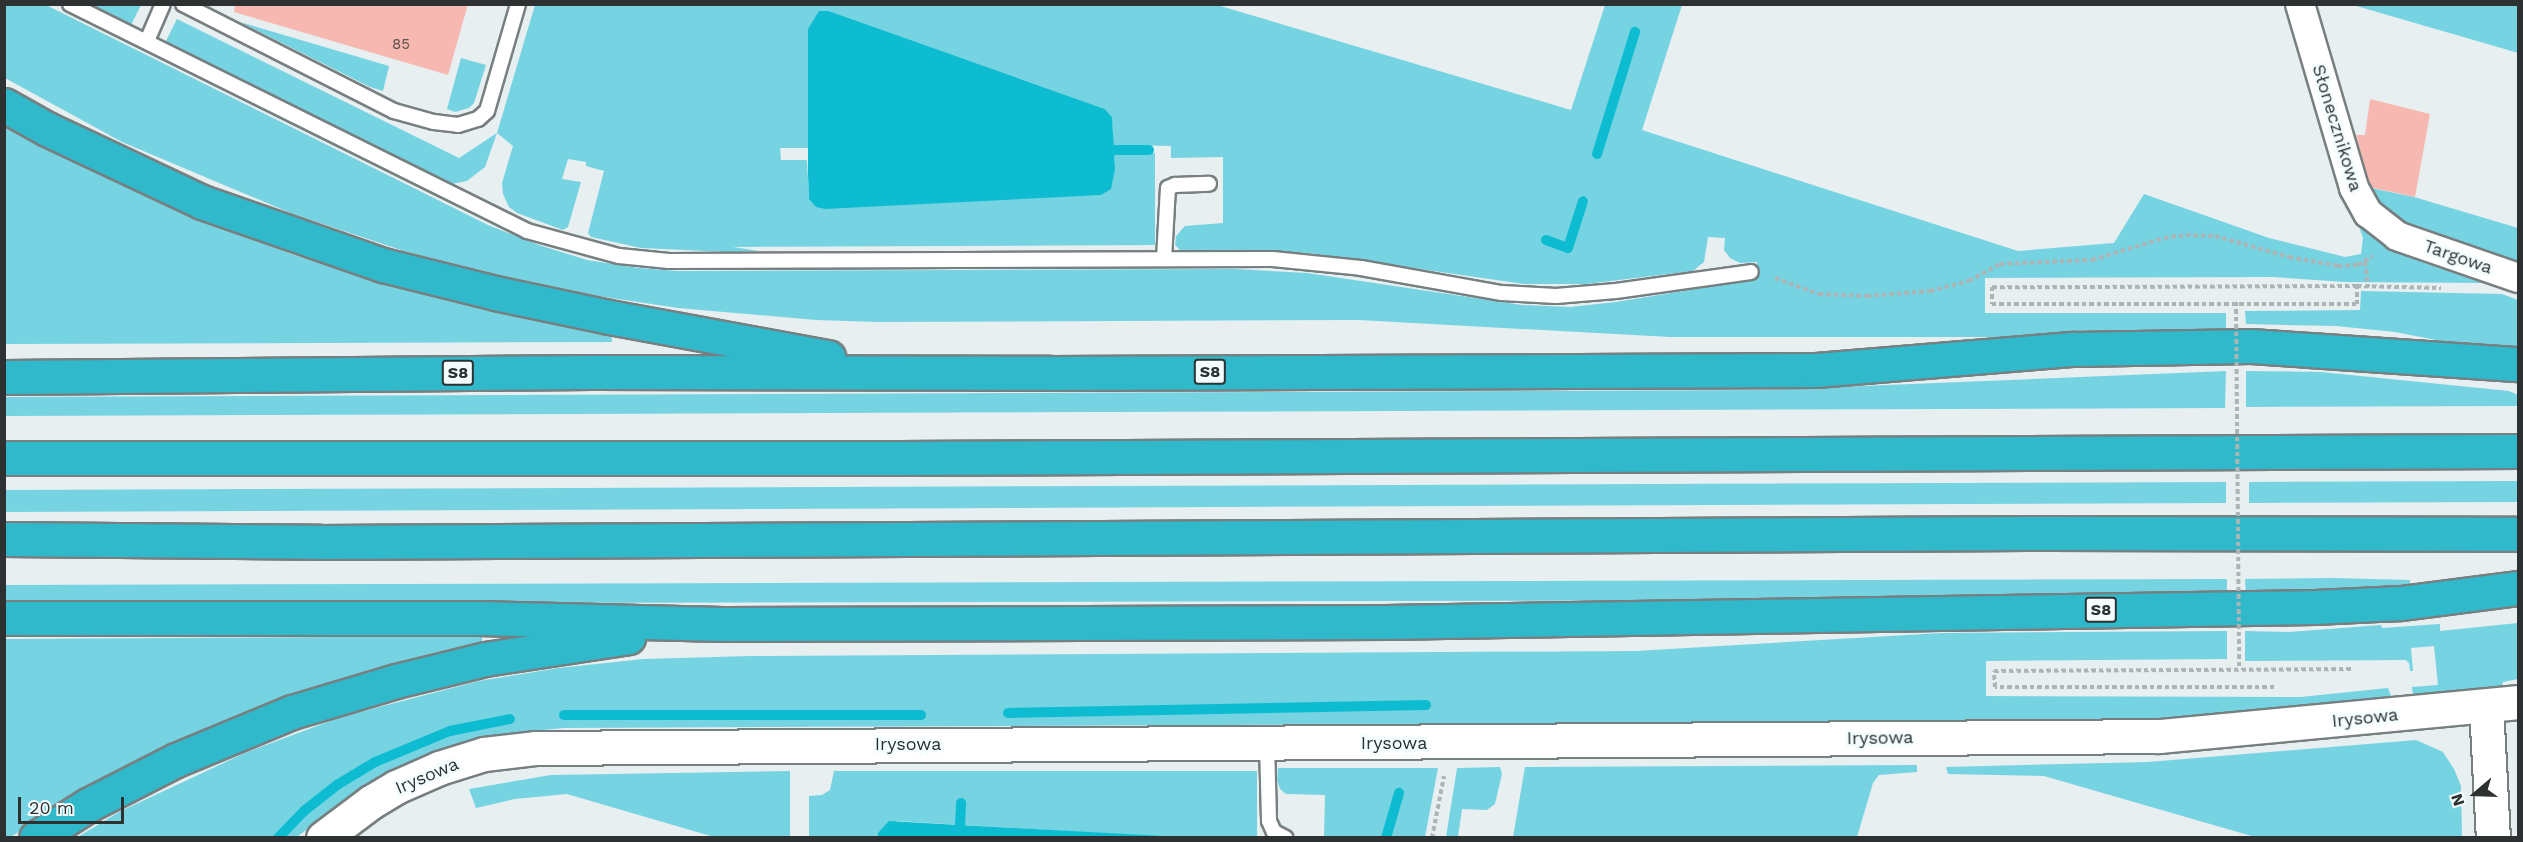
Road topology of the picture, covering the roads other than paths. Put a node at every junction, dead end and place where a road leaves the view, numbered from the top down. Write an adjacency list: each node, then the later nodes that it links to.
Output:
1 (70, 4): 6 (lane)
2 (163, 4): 6 (lane)
3 (183, 4): 4 (lane)
4 (518, 4)
5 (2300, 4): 9 (street, Słonecznikowa)
6 (147, 41): 10 (lane)
7 (4, 105): 14 (highway)
8 (1209, 184): 10 (lane)
9 (2397, 236): 12 (street, Targowa)
10 (1164, 259): 11 (lane)
11 (1752, 272)
12 (2518, 278)
13 (2518, 364): 14 (highway, S8)
14 (912, 373): 15 (highway, S8)
15 (4, 376)
16 (2518, 451): 17 (highway)
17 (4, 458)
18 (2518, 534): 19 (highway)
19 (4, 539)
20 (2518, 588): 22 (highway, S8)
21 (4, 618): 22 (highway)
22 (723, 624): 26 (highway, S8)
23 (2518, 702): 24 (street, Irysowa)
24 (2486, 706): 25 (street, Irysowa); 29 (street)
25 (1267, 743): 27 (street, Irysowa); 28 (lane)
26 (36, 837)
27 (323, 837)
28 (1286, 837)
29 (2493, 837)

